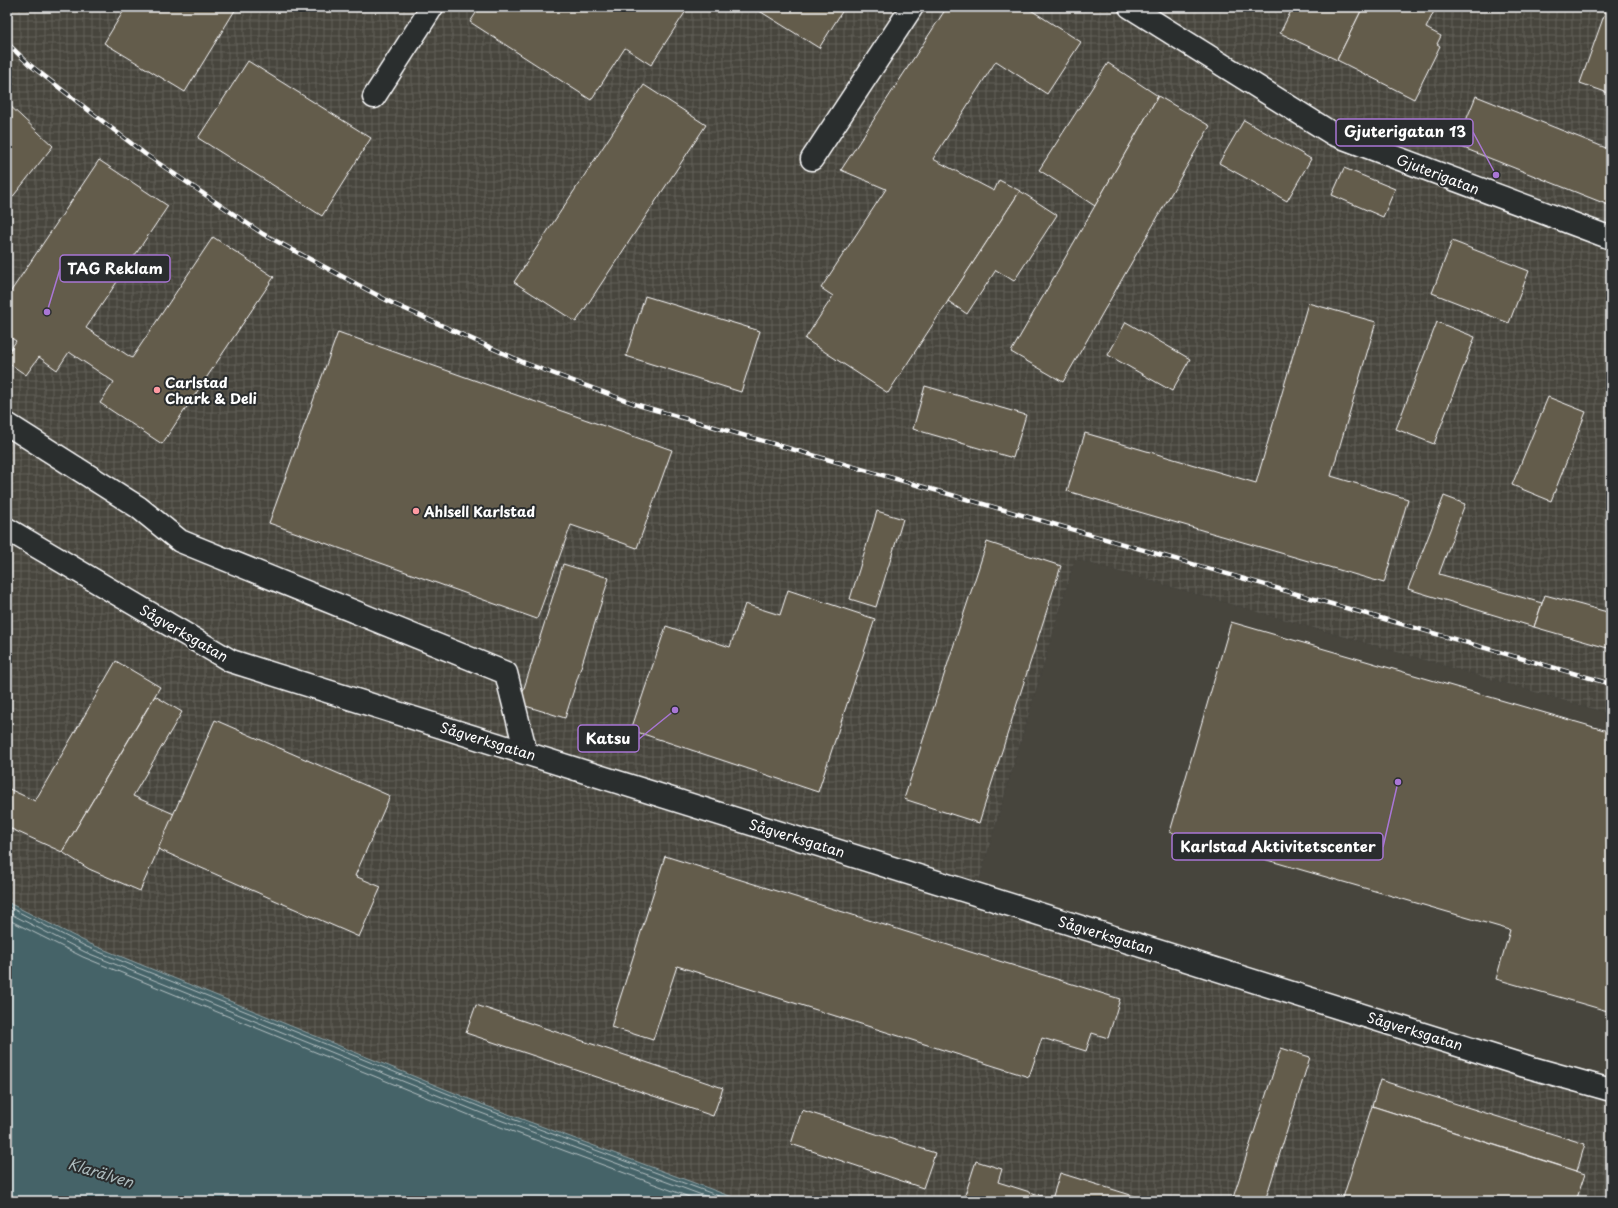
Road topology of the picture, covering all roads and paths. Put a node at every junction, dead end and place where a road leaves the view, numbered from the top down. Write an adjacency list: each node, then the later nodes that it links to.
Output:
1 (432, 7): 4 (street)
2 (912, 7): 5 (street)
3 (1130, 7): 6 (street, Gjuterigatan)
4 (374, 97)
5 (812, 159)
6 (1611, 238)
7 (7, 424): 9 (street)
8 (7, 529): 9 (street, Sågverksgatan)
9 (526, 753): 10 (street, Sågverksgatan)
10 (1611, 1090)

